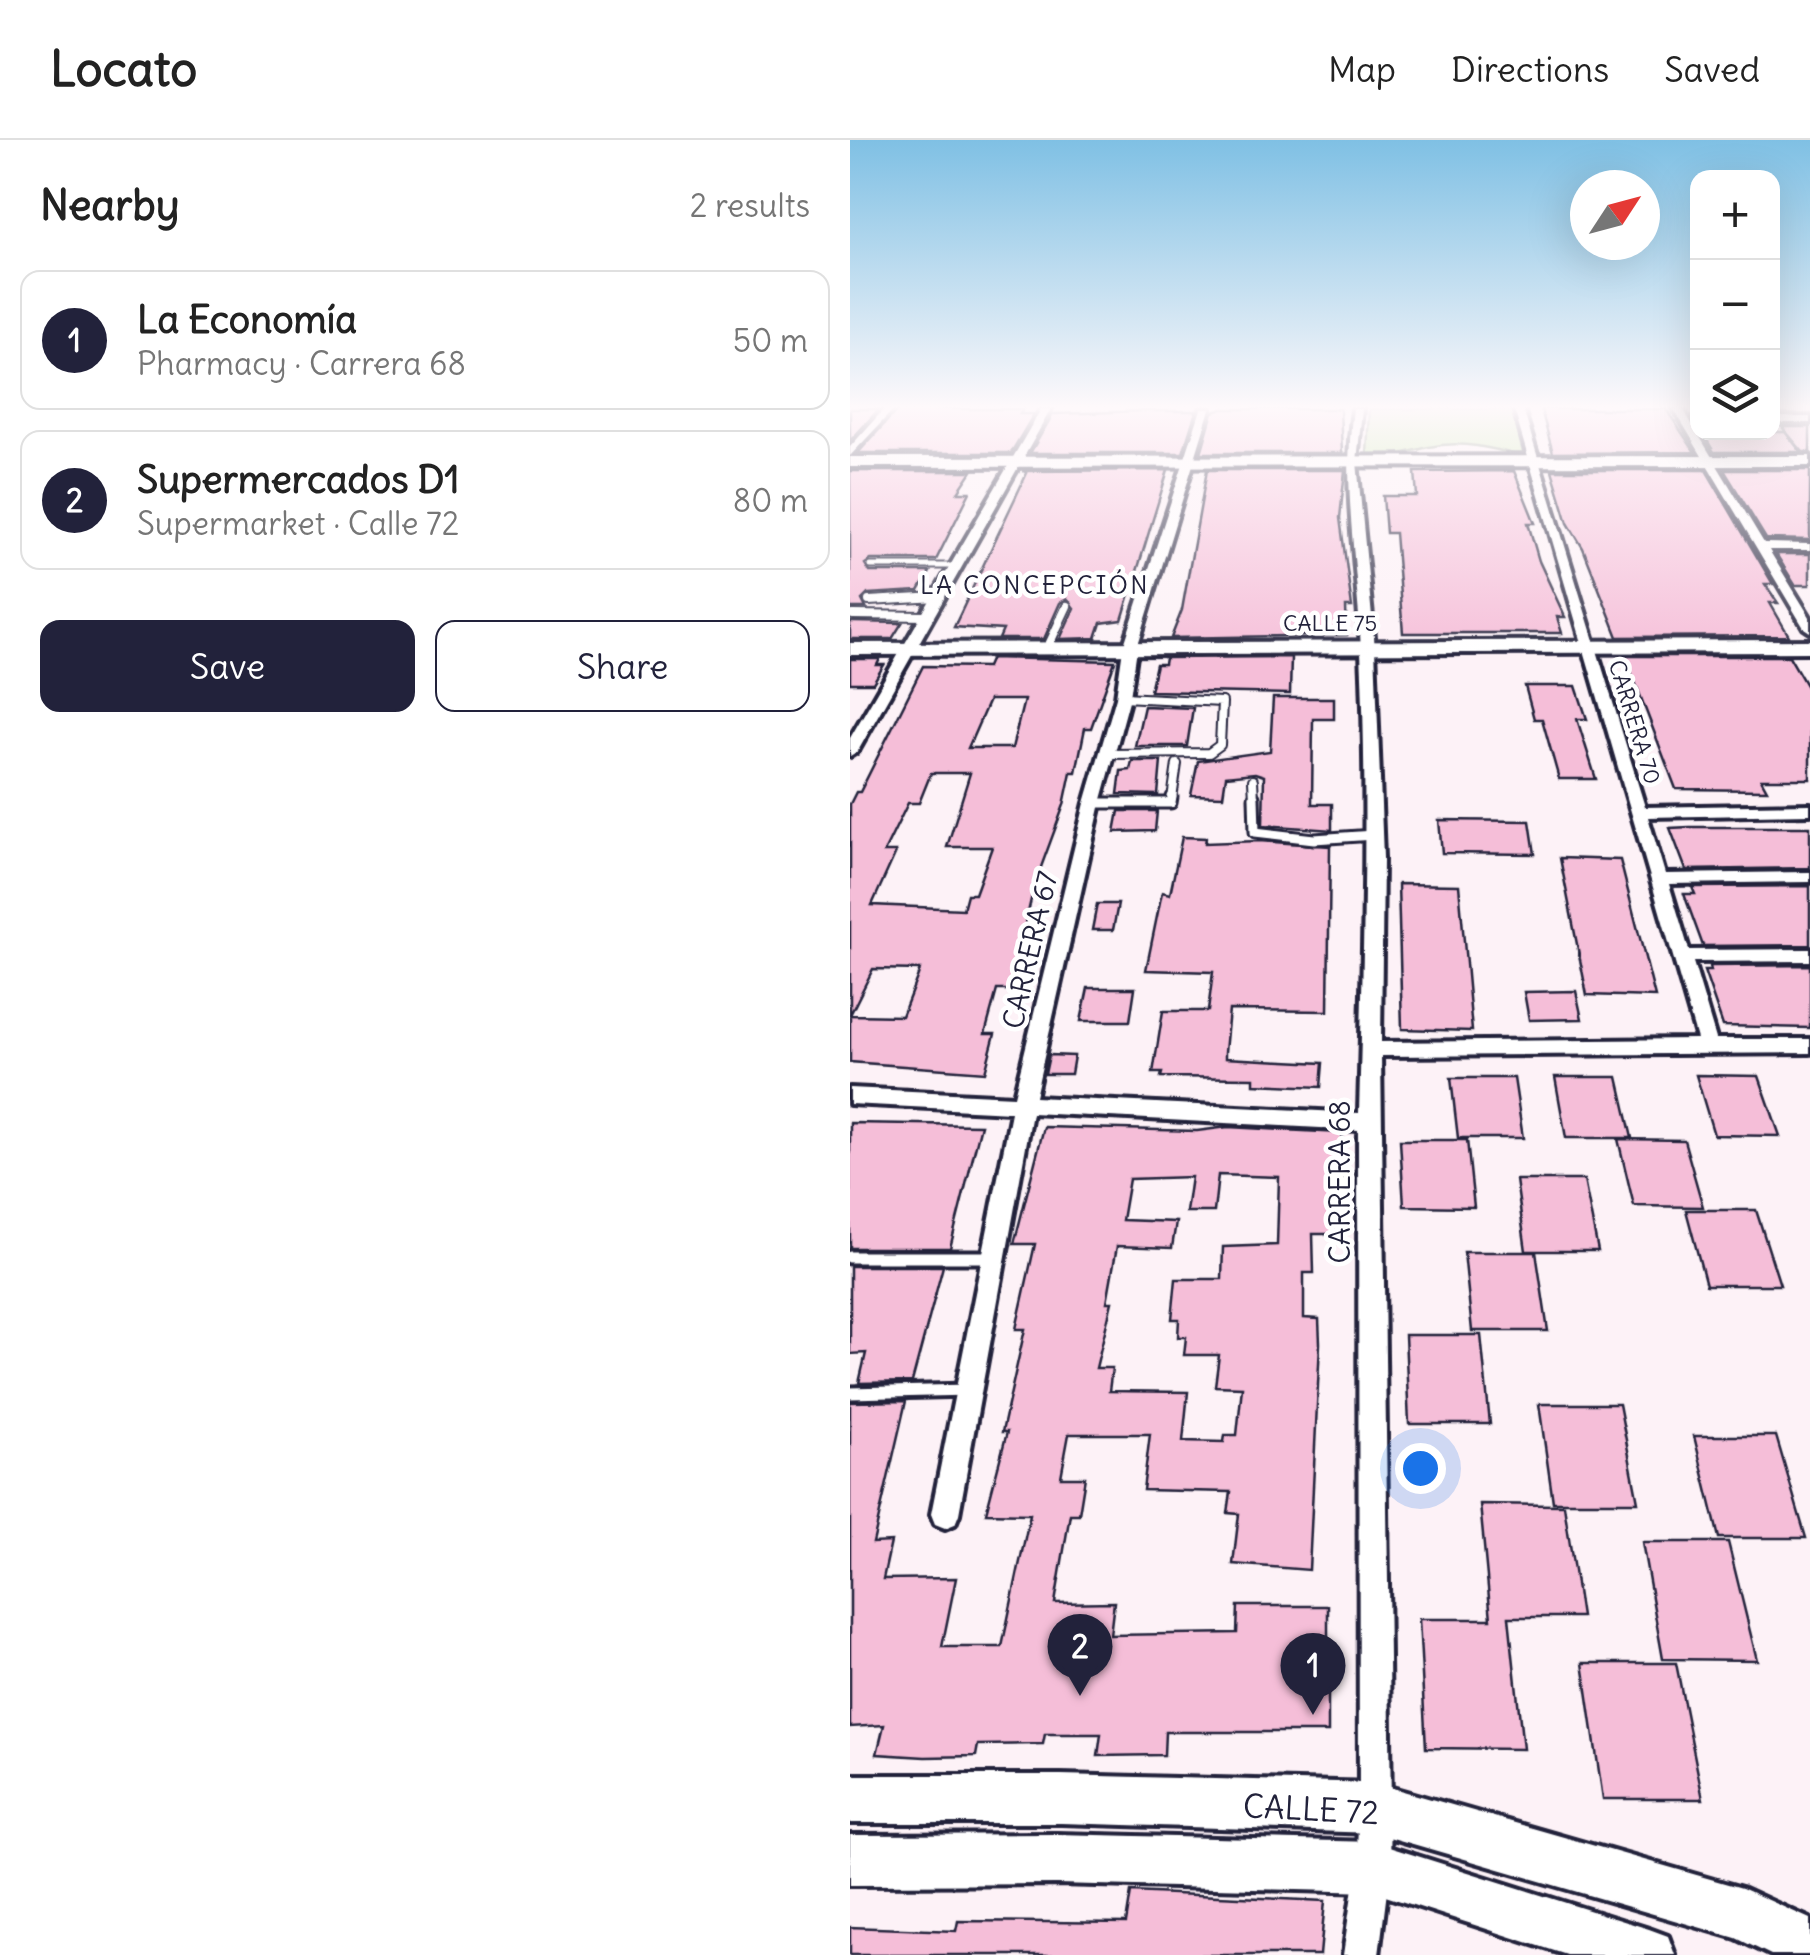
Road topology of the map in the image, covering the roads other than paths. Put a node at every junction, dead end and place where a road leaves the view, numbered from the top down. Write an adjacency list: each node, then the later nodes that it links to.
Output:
1 (998, 494): 9 (street)
2 (1178, 494): 21 (street, CARRERA 67)
3 (1355, 494): 22 (street, CARRERA 68)
4 (1543, 494): 19 (street, CARRERA 70)
5 (1730, 494): 6 (street)
6 (1761, 546): 7 (street); 10 (street)
7 (1810, 547)
8 (872, 566): 9 (lane)
9 (956, 566): 12 (street)
10 (1789, 592): 11 (street); 17 (street)
11 (1810, 593)
12 (938, 598): 13 (lane); 16 (street)
13 (869, 602)
14 (1067, 606): 20 (lane)
15 (852, 615): 16 (lane)
16 (928, 616): 24 (street)
17 (1810, 628)
18 (1810, 646): 19 (street, CALLE 75)
19 (1589, 647): 22 (street, CALLE 75); 32 (street, CARRERA 70)
20 (1047, 648): 21 (street, CALLE 75); 24 (street, CALLE 75)
21 (1130, 648): 22 (street, CALLE 75); 25 (street, CARRERA 67)
22 (1368, 648): 33 (street, CARRERA 68)
23 (850, 649): 24 (street, CALLE 75)
24 (908, 649): 26 (street)
25 (1123, 697): 27 (street, CARRERA 67); 27 (lane)
26 (850, 751)
27 (1107, 754): 30 (street, CARRERA 67)
28 (1177, 764): 30 (lane)
29 (1253, 780): 33 (lane)
30 (1093, 804): 42 (street, CARRERA 67)
31 (1810, 809): 32 (street)
32 (1638, 812): 35 (street, CARRERA 70)
33 (1374, 835): 40 (street, CARRERA 68)
34 (1810, 877): 35 (street)
35 (1658, 880): 37 (street, CARRERA 70)
36 (1810, 955): 37 (street)
37 (1682, 956): 39 (street, CARRERA 70)
38 (1810, 1046): 39 (street)
39 (1708, 1048): 40 (street)
40 (1371, 1050): 43 (street, CARRERA 68)
41 (850, 1096): 42 (street)
42 (1023, 1102): 43 (street); 45 (street, CARRERA 67)
43 (1369, 1122): 50 (street, CARRERA 68)
44 (850, 1257): 45 (lane)
45 (994, 1257): 46 (street, CARRERA 67)
46 (968, 1390): 47 (lane); 48 (street, CARRERA 67)
47 (850, 1394)
48 (945, 1514)
49 (850, 1798): 50 (street, CALLE 72)
50 (1375, 1808): 52 (street, CARRERA 68); 53 (street, CALLE 72)
51 (850, 1860): 52 (street, CALLE 72)
52 (1374, 1867): 54 (street, CARRERA 68); 55 (street, CALLE 72)
53 (1810, 1946)
54 (1361, 1955)
55 (1649, 1955)

